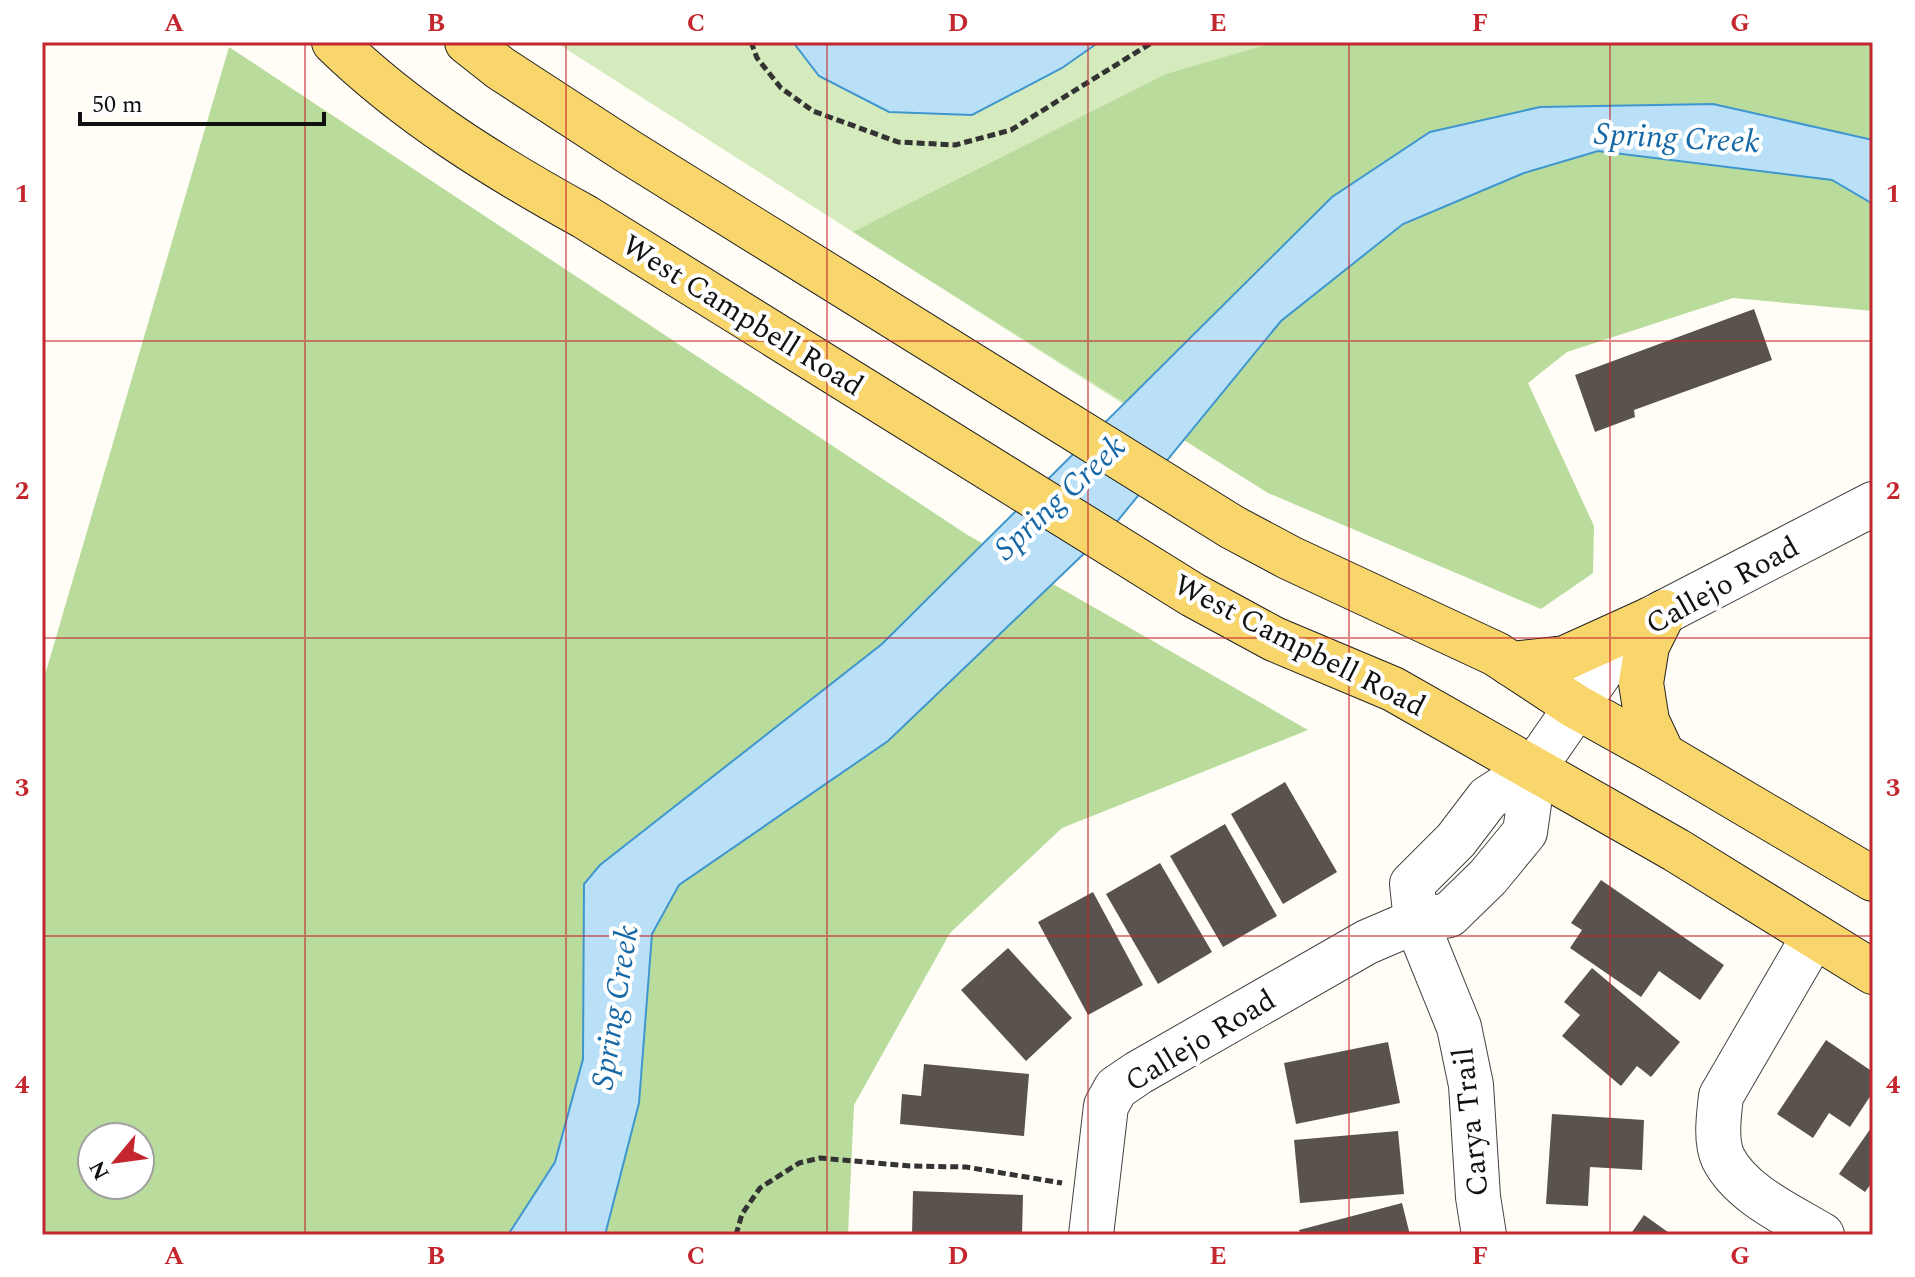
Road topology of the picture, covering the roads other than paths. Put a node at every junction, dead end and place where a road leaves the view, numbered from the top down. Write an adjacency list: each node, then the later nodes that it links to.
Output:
1 (334, 42): 8 (main road, West Campbell Road)
2 (467, 42): 5 (main road)
3 (1873, 504): 4 (street, Callejo Road)
4 (1658, 615): 5 (main road); 6 (street, Callejo Road); 7 (main road)
5 (1511, 664): 6 (main road)
6 (1575, 706): 7 (main road); 8 (street, Callejo Road)
7 (1663, 755): 9 (main road)
8 (1534, 768): 10 (street, Callejo Road); 11 (main road, West Campbell Road)
9 (1873, 879)
10 (1416, 921): 13 (street, Callejo Road); 14 (street, Carya Trail)
11 (1814, 936): 12 (main road, West Campbell Road); 15 (street)
12 (1873, 972)
13 (1091, 1235)
14 (1484, 1235)
15 (1822, 1235)

